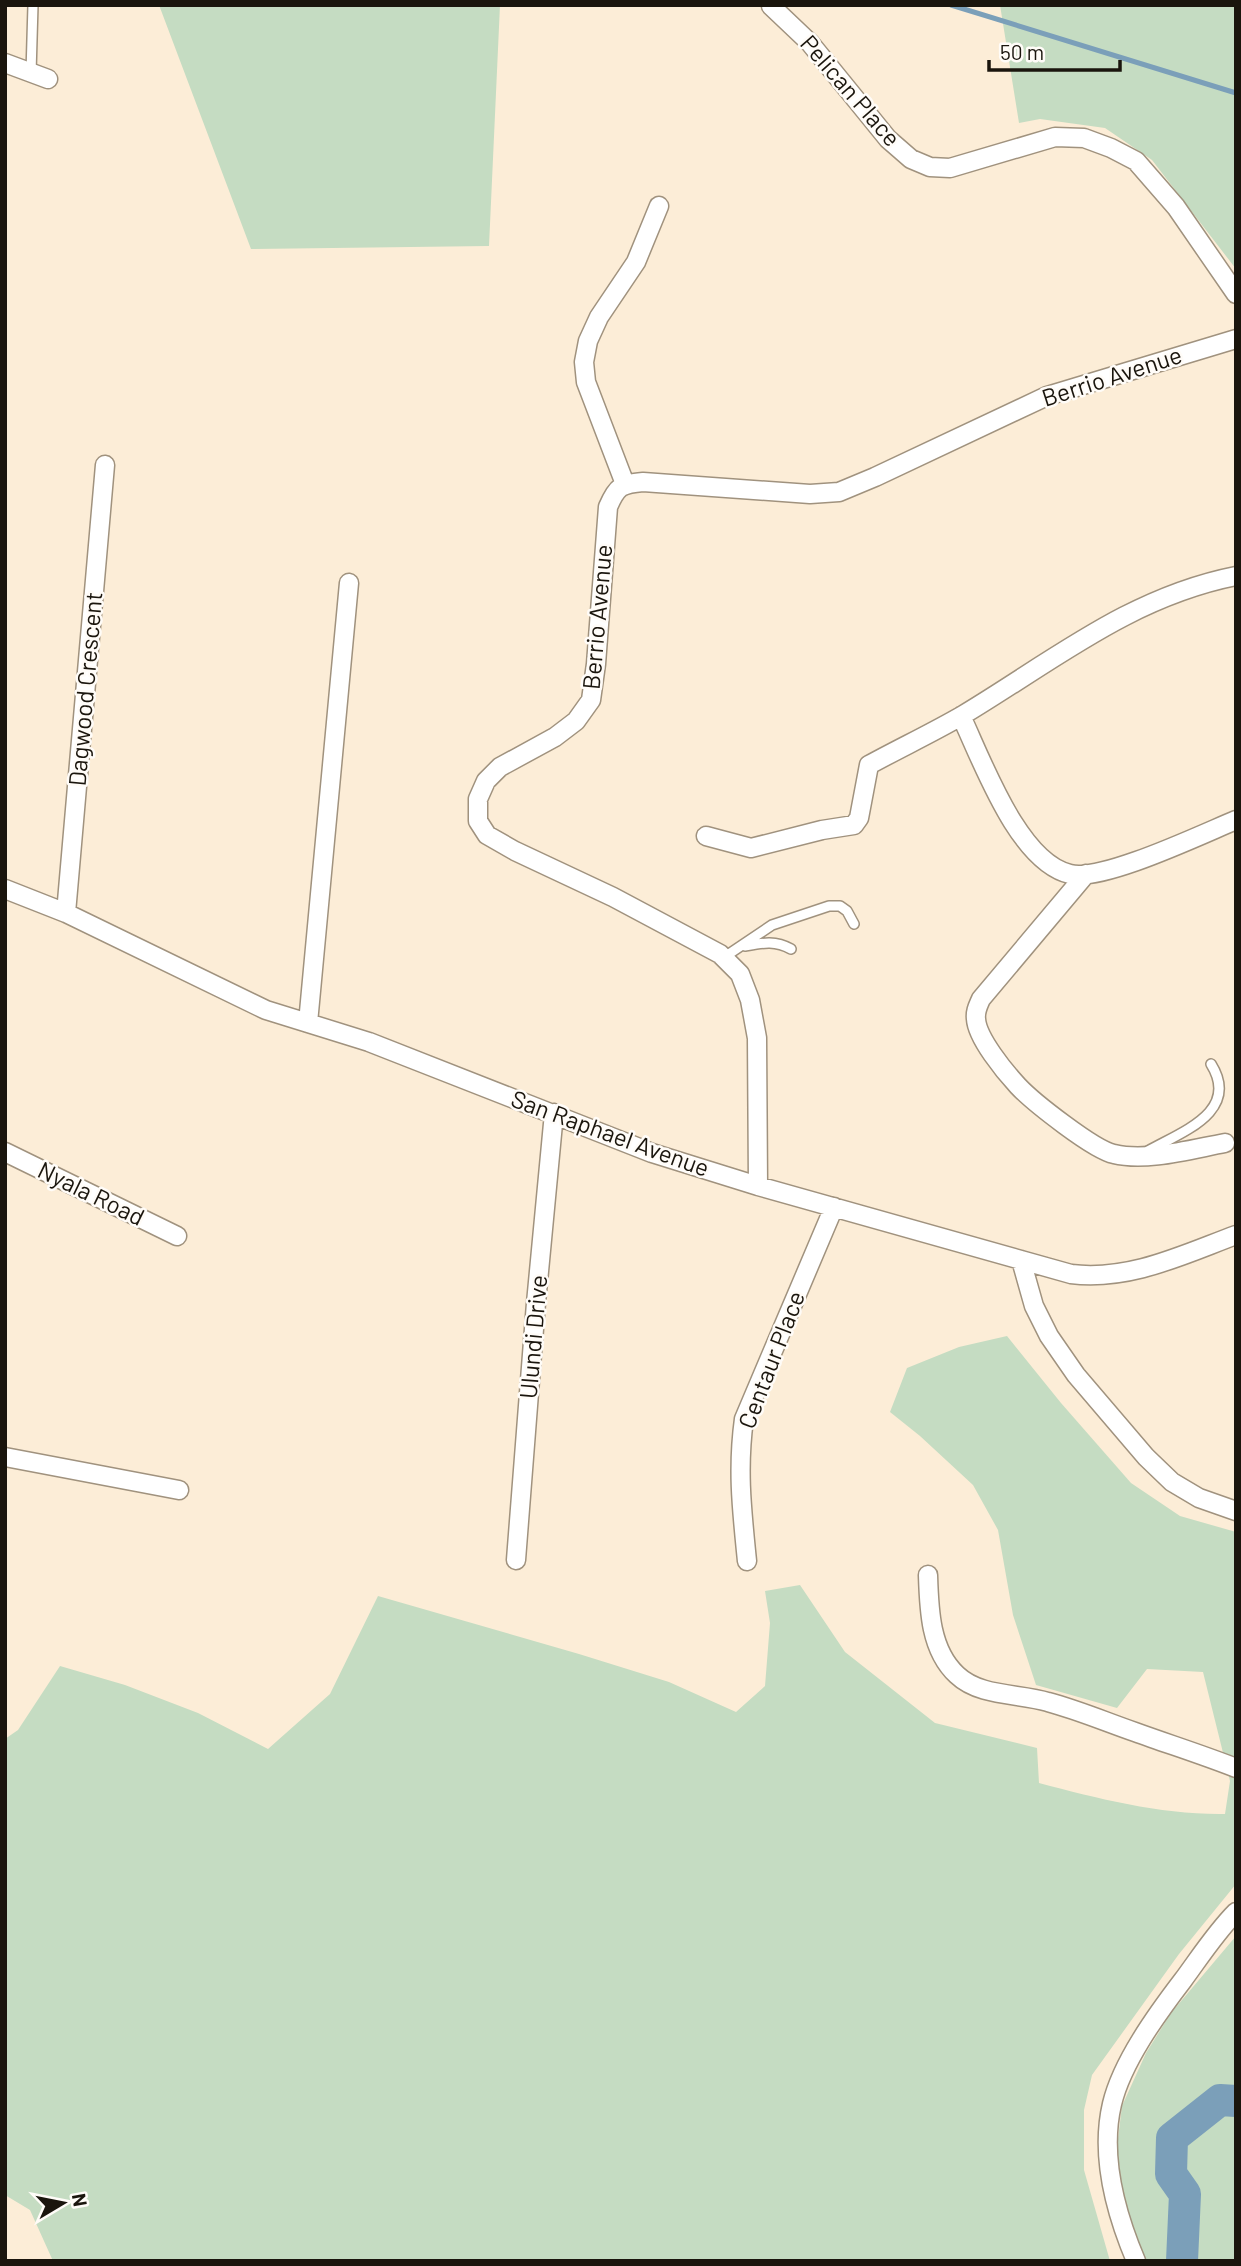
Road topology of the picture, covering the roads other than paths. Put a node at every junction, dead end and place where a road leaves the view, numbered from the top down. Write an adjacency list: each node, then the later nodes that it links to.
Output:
1 (33, 5): 4 (lane)
2 (771, 6): 6 (street, Pelican Place)
3 (5, 63): 4 (street)
4 (39, 76)
5 (659, 206): 9 (street)
6 (1236, 294)
7 (1236, 339): 9 (street, Berrio Avenue)
8 (105, 465): 17 (street, Dagwood Crescent)
9 (625, 484): 21 (street, Berrio Avenue)
10 (1236, 576): 12 (street)
11 (349, 583): 22 (street)
12 (961, 716): 14 (street); 15 (street)
13 (1236, 820): 15 (street)
14 (706, 836)
15 (1086, 874): 27 (street)
16 (5, 889): 17 (street, San Raphael Avenue)
17 (66, 913): 22 (street, San Raphael Avenue)
18 (854, 924): 19 (lane)
19 (739, 947): 20 (lane); 21 (lane)
20 (791, 949)
21 (723, 958): 28 (street, Berrio Avenue)
22 (308, 1023): 24 (street, San Raphael Avenue)
23 (1211, 1064): 27 (lane)
24 (554, 1113): 28 (street, San Raphael Avenue); 36 (street, Ulundi Drive)
25 (1225, 1143): 27 (street)
26 (5, 1152): 31 (street, Nyala Road)
27 (1140, 1156)
28 (758, 1186): 29 (street, San Raphael Avenue)
29 (834, 1207): 32 (street, San Raphael Avenue); 37 (street, Centaur Place)
30 (1236, 1235): 32 (street, San Raphael Avenue)
31 (177, 1236)
32 (1021, 1259): 35 (street)
33 (5, 1457): 34 (street)
34 (179, 1490)
35 (1236, 1511)
36 (516, 1560)
37 (747, 1561)
38 (928, 1575): 39 (street)
39 (1236, 1768)
40 (1236, 1912): 41 (street)
41 (1136, 2261)

